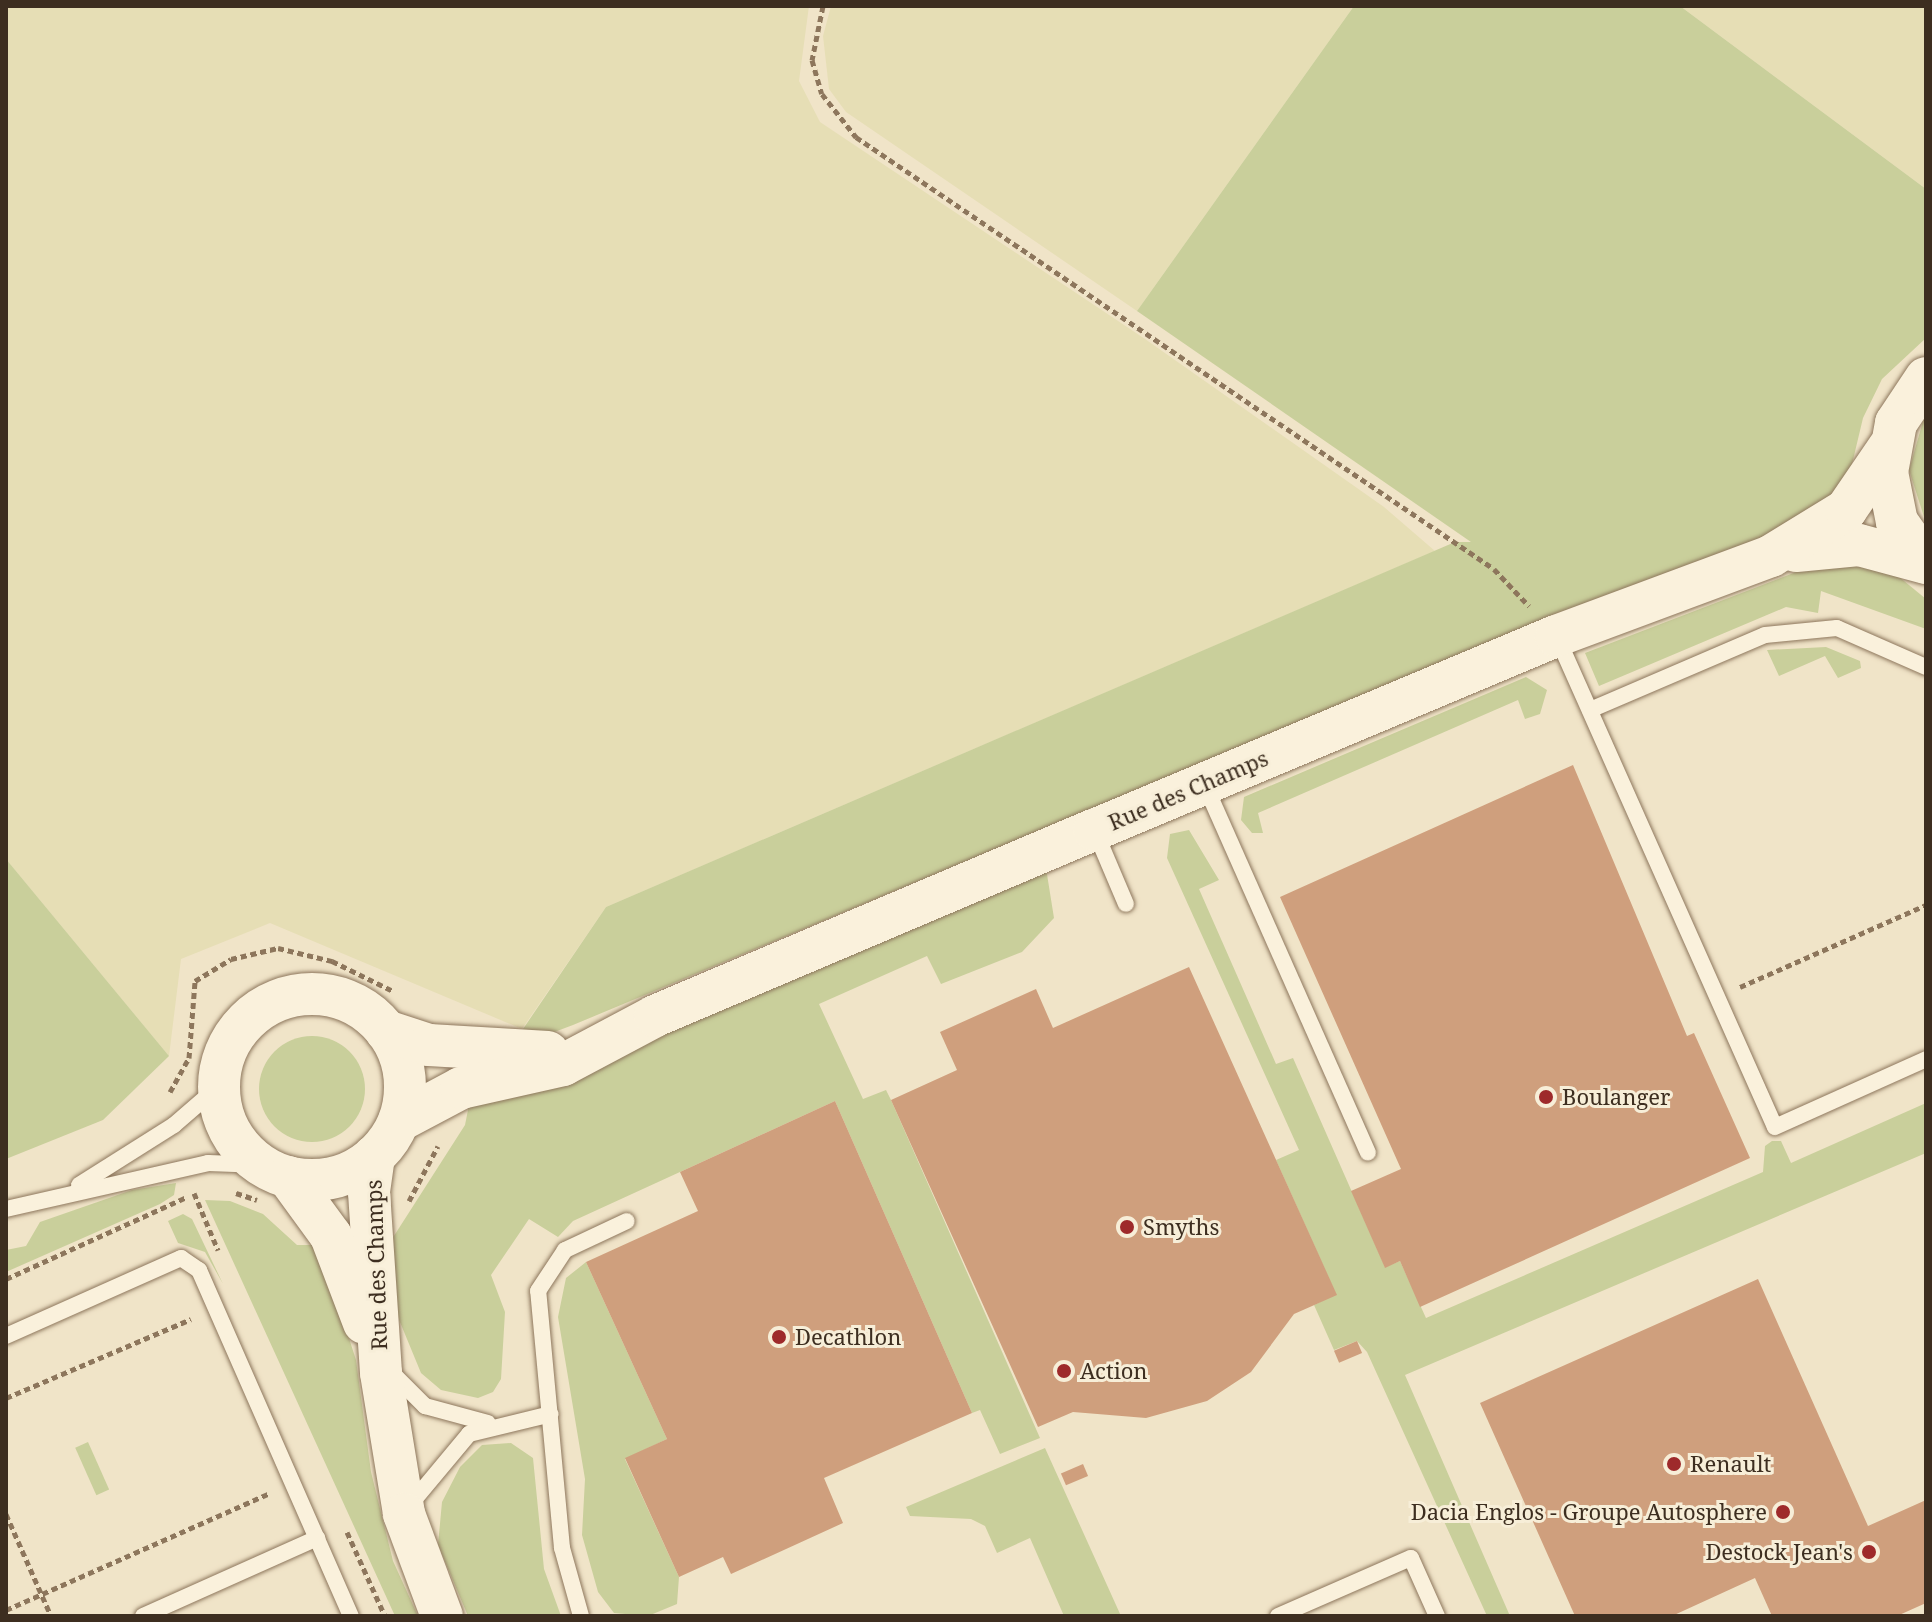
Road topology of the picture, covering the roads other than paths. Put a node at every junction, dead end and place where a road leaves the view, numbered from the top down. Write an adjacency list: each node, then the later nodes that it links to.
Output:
1 (1926, 378): 2 (street)
2 (1889, 447): 3 (street, Rue des Champs); 4 (street)
3 (1771, 556): 4 (street, Rue des Champs); 5 (street, Rue des Champs)
4 (1926, 563)
5 (1556, 636): 7 (lane); 8 (street, Rue des Champs)
6 (1926, 667): 7 (lane)
7 (1590, 710): 13 (lane)
8 (1204, 783): 9 (street, Rue des Champs); 16 (lane)
9 (1094, 830): 10 (lane); 12 (street, Rue des Champs)
10 (1126, 904)
11 (394, 1013): 12 (street, Rue des Champs); 14 (street); 15 (street)
12 (611, 1037): 15 (street, Rue des Champs)
13 (1926, 1059)
14 (219, 1086): 18 (street); 19 (lane)
15 (399, 1121): 17 (street)
16 (1368, 1153)
17 (374, 1156): 18 (street); 23 (street, Rue des Champs)
18 (272, 1182): 19 (lane); 23 (street, Rue des Champs)
19 (67, 1191): 20 (lane)
20 (6, 1209)
21 (627, 1221): 24 (lane)
22 (6, 1336): 27 (lane)
23 (380, 1366): 25 (lane); 26 (street, Rue des Champs)
24 (551, 1414): 25 (lane); 31 (lane)
25 (498, 1424): 26 (lane)
26 (404, 1514): 30 (street, Rue des Champs)
27 (317, 1538): 28 (lane); 29 (lane)
28 (143, 1616)
29 (351, 1616)
30 (442, 1616)
31 (581, 1616)
32 (1278, 1616): 33 (lane)
33 (1437, 1616)

